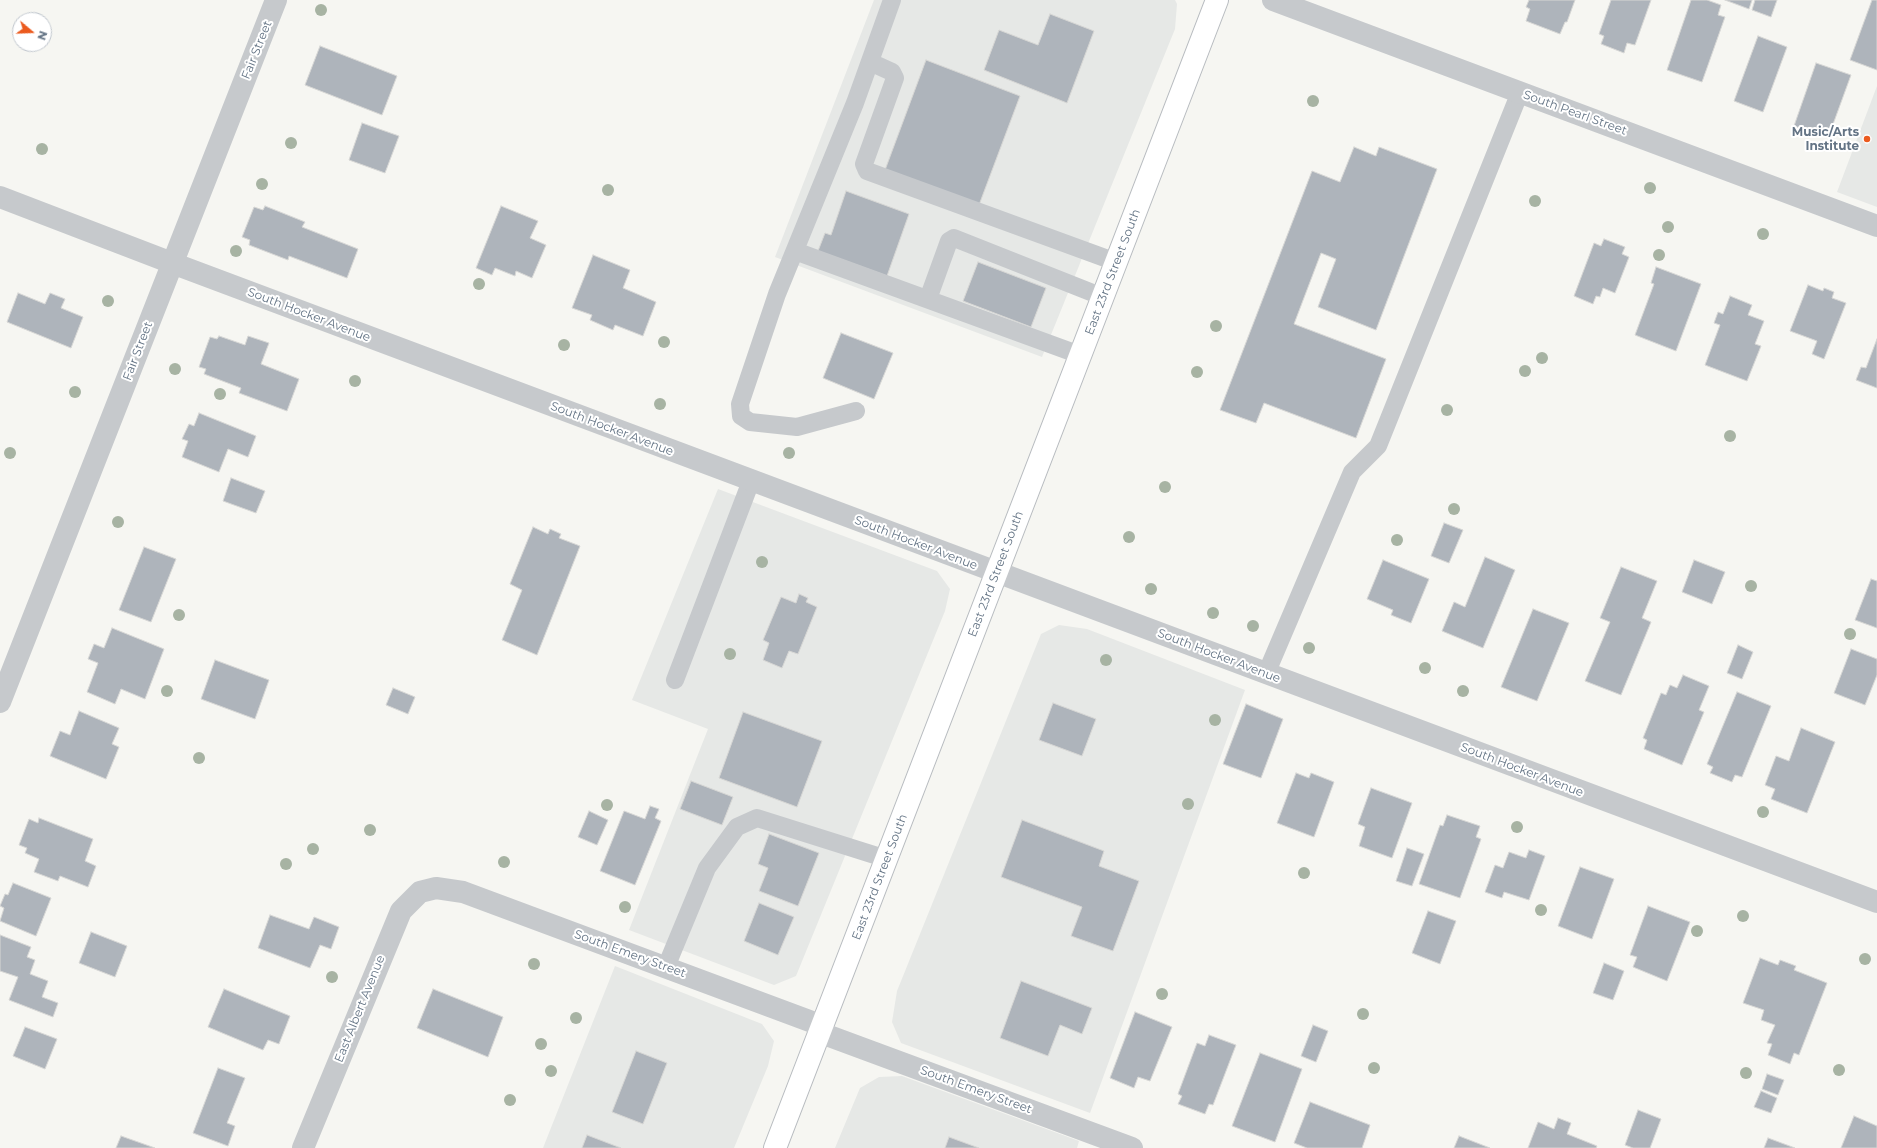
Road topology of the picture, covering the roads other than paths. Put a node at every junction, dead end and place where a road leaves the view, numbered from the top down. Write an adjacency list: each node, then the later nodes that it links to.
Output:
1 (276, 0): 11 (street, Fair Street)
2 (892, 0): 5 (lane)
3 (1217, 0): 10 (main road, East 23rd Street South)
4 (1273, 0): 6 (street, South Pearl Street)
5 (870, 62): 9 (lane); 10 (lane)
6 (1520, 92): 8 (street, South Pearl Street); 18 (lane)
7 (0, 197): 11 (street, South Hocker Avenue)
8 (1877, 226)
9 (795, 251): 13 (lane); 15 (lane)
10 (1116, 262): 12 (main road, East 23rd Street South)
11 (172, 264): 16 (street, South Hocker Avenue); 20 (street, Fair Street)
12 (1103, 297): 13 (lane); 14 (main road, East 23rd Street South)
13 (928, 299): 14 (lane)
14 (1080, 355): 17 (main road, East 23rd Street South)
15 (856, 411)
16 (751, 481): 17 (street, South Hocker Avenue); 19 (lane)
17 (997, 573): 18 (street, South Hocker Avenue); 21 (main road, East 23rd Street South)
18 (1266, 674): 23 (street, South Hocker Avenue)
19 (675, 680)
20 (0, 702)
21 (887, 859): 24 (lane); 25 (main road, East 23rd Street South)
22 (436, 888): 24 (street, South Emery Street); 26 (street, East Albert Avenue)
23 (1877, 902)
24 (666, 967): 25 (street, South Emery Street)
25 (822, 1029): 27 (main road, East 23rd Street South); 28 (street, South Emery Street)
26 (303, 1148)
27 (775, 1148)
28 (1132, 1148)

